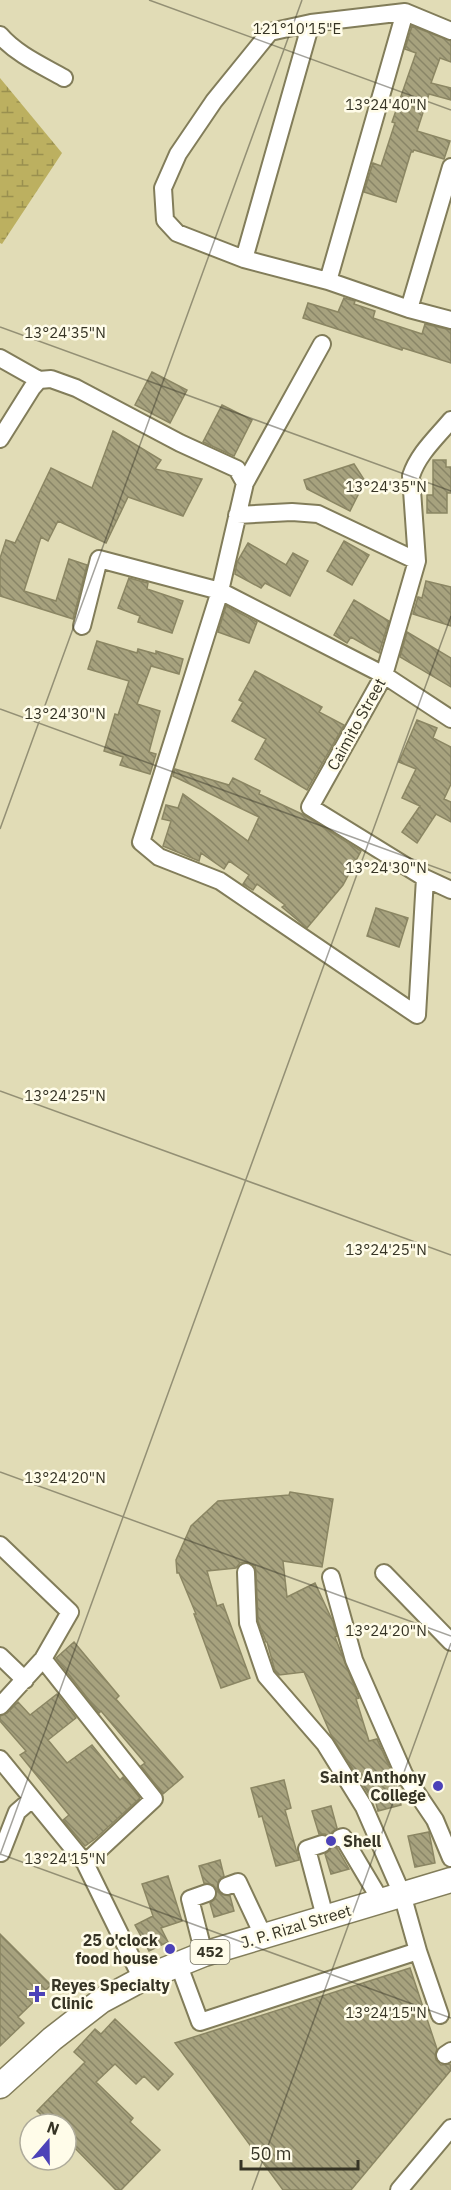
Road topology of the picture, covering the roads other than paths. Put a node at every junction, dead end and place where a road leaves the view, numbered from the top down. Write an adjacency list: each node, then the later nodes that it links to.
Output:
1 (405, 12): 2 (street); 3 (street); 8 (street)
2 (311, 23): 7 (street); 7 (street)
3 (451, 31)
4 (0, 35): 5 (street)
5 (64, 78)
6 (451, 167): 9 (street)
7 (244, 259): 8 (street)
8 (328, 281): 9 (street)
9 (410, 309): 10 (street)
10 (451, 320)
11 (322, 344): 16 (street)
12 (0, 358): 13 (street)
13 (39, 380): 15 (street); 16 (street)
14 (451, 420): 18 (street, Caimito Street)
15 (0, 439)
16 (245, 483): 17 (street)
17 (237, 515): 18 (street); 19 (street)
18 (417, 561): 21 (street, Caimito Street)
19 (220, 591): 20 (street); 21 (street); 23 (street)
20 (82, 626)
21 (384, 675): 22 (street); 23 (street, Caimito Street)
22 (451, 719)
23 (425, 878): 24 (street, Caimito Street)
24 (451, 890)
25 (0, 1545): 31 (street)
26 (246, 1572): 44 (street)
27 (384, 1573): 29 (street)
28 (331, 1577): 39 (street)
29 (451, 1642)
30 (0, 1656): 32 (street)
31 (43, 1659): 32 (street); 40 (street)
32 (25, 1680): 33 (street)
33 (0, 1706)
34 (0, 1759): 35 (street)
35 (32, 1799): 38 (street); 40 (street)
36 (340, 1838): 44 (street)
37 (322, 1844): 45 (street)
38 (1, 1853)
39 (451, 1858)
40 (85, 1863): 50 (street)
41 (451, 1880): 44 (highway, J. P. Rizal Street / 452)
42 (227, 1886): 46 (street)
43 (207, 1893): 48 (street)
44 (391, 1898): 45 (highway, J. P. Rizal Street / 452); 47 (street)
45 (326, 1917): 46 (highway, J. P. Rizal Street / 452)
46 (263, 1935): 48 (highway, J. P. Rizal Street / 452)
47 (418, 1951): 49 (street); 51 (street)
48 (204, 1954): 49 (highway, J. P. Rizal Street / 452)
49 (178, 1963): 50 (highway, J. P. Rizal Street / 452)
50 (142, 1979): 52 (highway, J. P. Rizal Street / 452)
51 (440, 2015)
52 (0, 2086)
53 (451, 2128): 54 (street)
54 (399, 2190)

